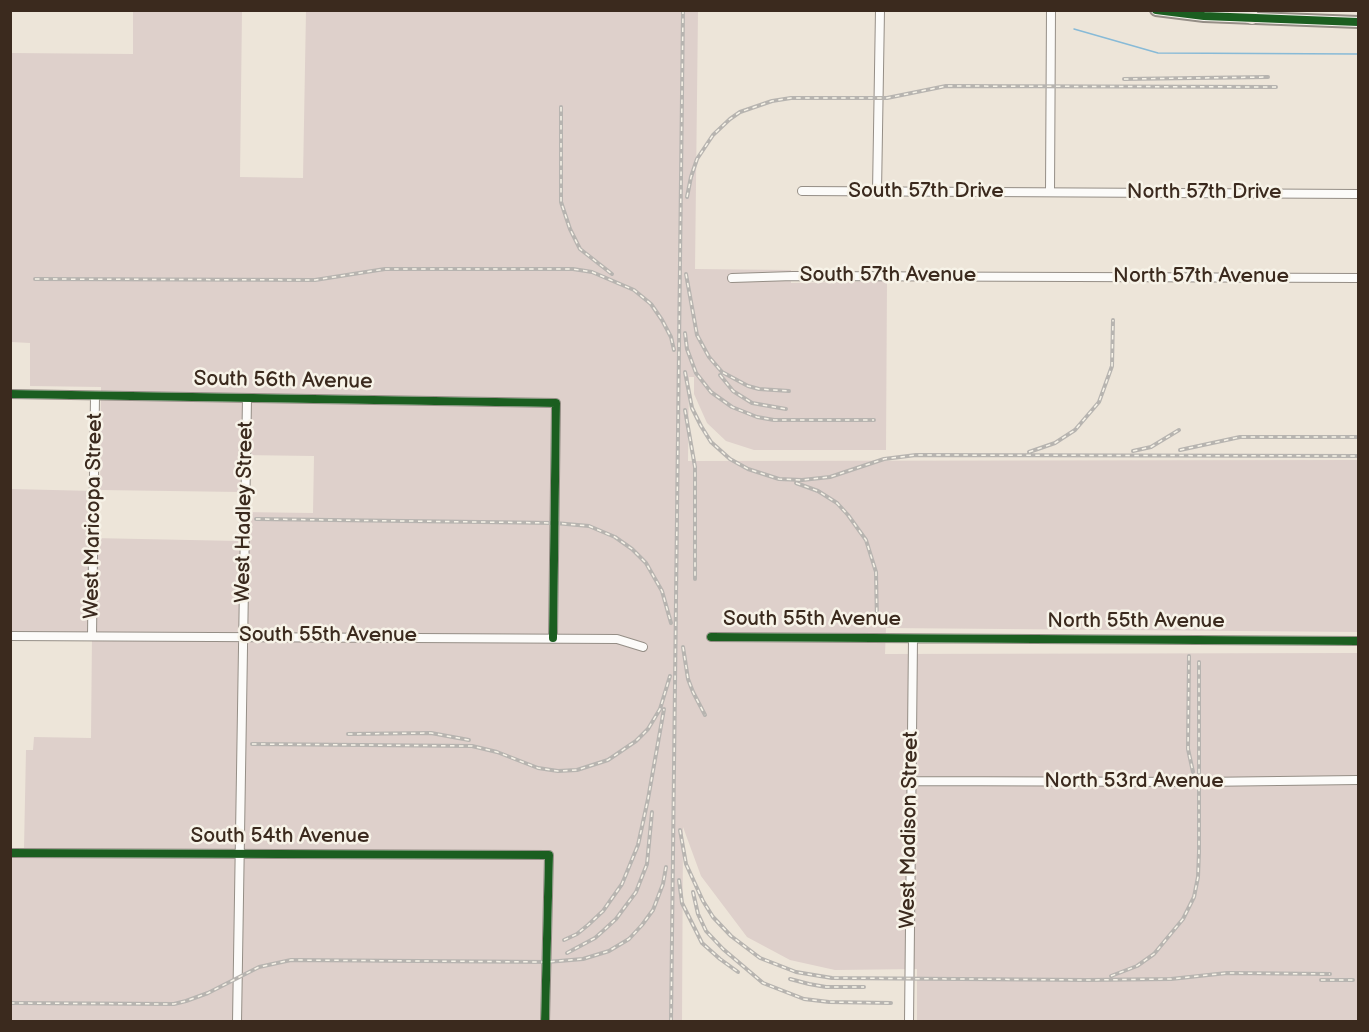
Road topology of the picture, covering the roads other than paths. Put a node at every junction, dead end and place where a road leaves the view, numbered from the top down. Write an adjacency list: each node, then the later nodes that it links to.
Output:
1 (880, 10): 8 (street)
2 (1051, 10): 9 (street)
3 (1155, 10): 5 (main road)
4 (1233, 10): 5 (highway)
5 (1252, 17): 6 (main road)
6 (1359, 22)
7 (802, 191): 8 (street, South 57th Drive)
8 (877, 192): 9 (street, South 57th Drive)
9 (1050, 192): 10 (street, North 57th Drive)
10 (1359, 194)
11 (1043, 277): 12 (street, South 57th Avenue); 13 (street, North 57th Avenue)
12 (732, 278)
13 (1359, 278)
14 (10, 394): 15 (street, South 56th Avenue)
15 (95, 396): 16 (street, South 56th Avenue); 18 (street, West Maricopa Street)
16 (247, 398): 19 (street, West Hadley Street); 21 (street, South 56th Avenue)
17 (10, 636): 18 (street, South 55th Avenue)
18 (92, 636): 19 (street, South 55th Avenue)
19 (242, 636): 21 (street, South 55th Avenue); 28 (street, West Hadley Street)
20 (711, 637): 22 (street, South 55th Avenue)
21 (553, 638): 24 (street, South 55th Avenue)
22 (913, 639): 23 (street, North 55th Avenue); 26 (street, West Madison Street)
23 (1359, 641)
24 (644, 646)
25 (1359, 780): 26 (street, North 53rd Avenue)
26 (910, 781): 31 (street, West Madison Street)
27 (10, 853): 28 (street, South 54th Avenue)
28 (240, 855): 29 (street, West Hadley Street); 30 (street, South 54th Avenue)
29 (237, 1022)
30 (545, 1022)
31 (909, 1022)

